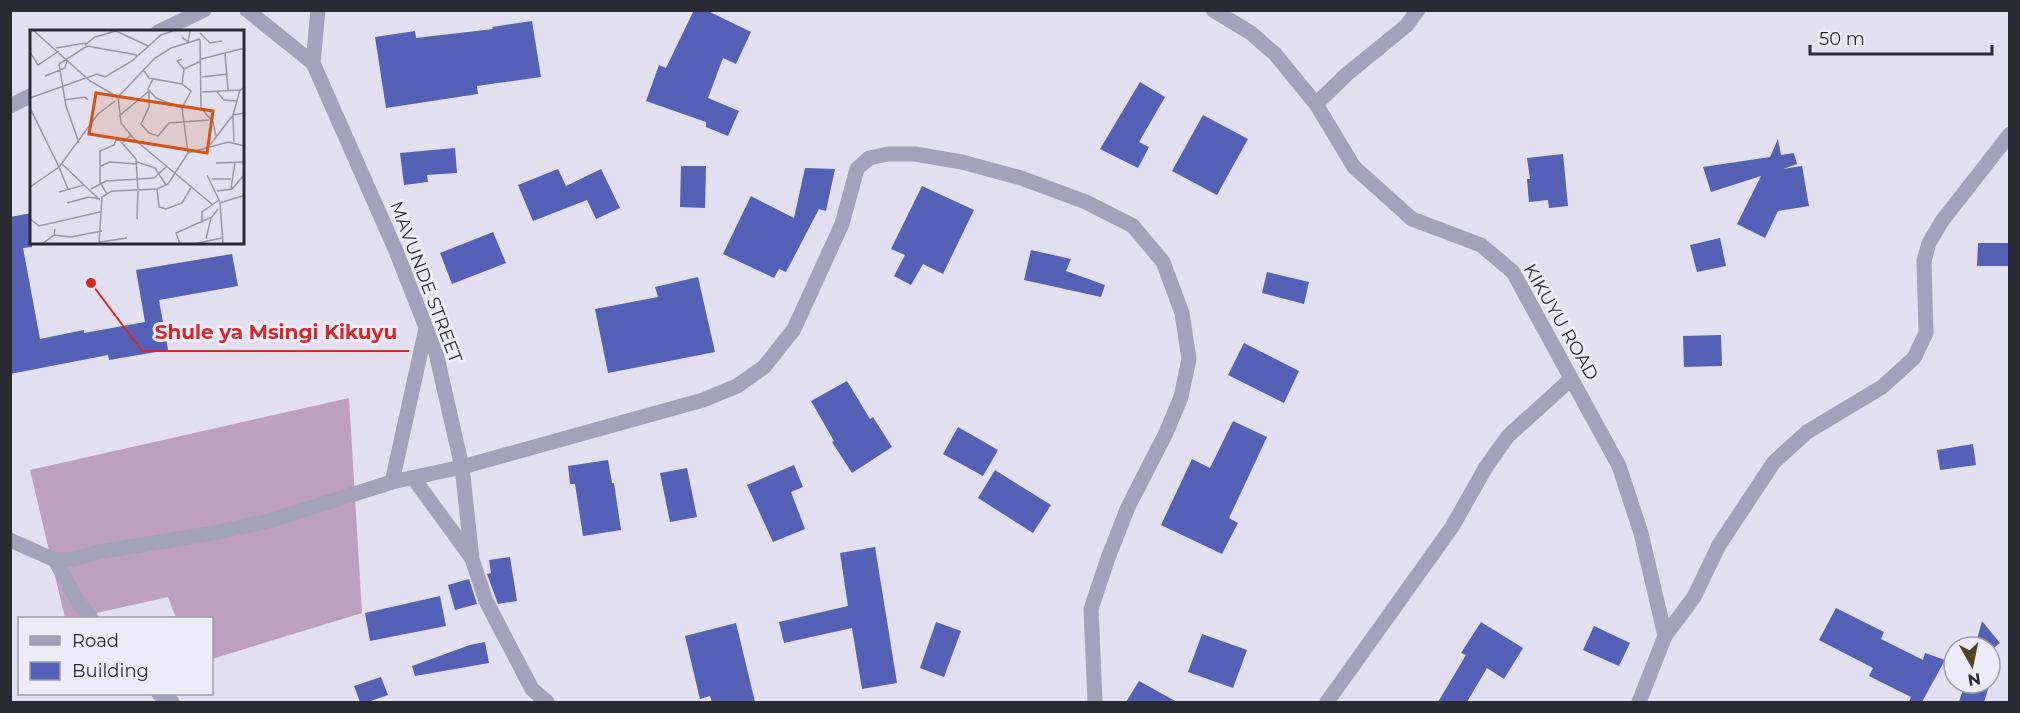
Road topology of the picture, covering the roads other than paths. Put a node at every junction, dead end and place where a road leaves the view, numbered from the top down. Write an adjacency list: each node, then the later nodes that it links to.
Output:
1 (204, 10): 6 (street)
2 (247, 10): 7 (street)
3 (318, 10): 7 (street, MAVUNDE STREET)
4 (1213, 10): 9 (street, KIKUYU ROAD)
5 (1418, 10): 9 (street)
6 (162, 30)
7 (313, 63): 12 (street, MAVUNDE STREET)
8 (30, 96): 10 (street)
9 (1316, 104): 13 (street, KIKUYU ROAD)
10 (10, 106)
11 (2010, 134): 21 (street)
12 (426, 328): 14 (street, MAVUNDE STREET); 16 (street)
13 (1571, 379): 21 (street, KIKUYU ROAD); 25 (street)
14 (462, 467): 15 (street); 18 (street, MAVUNDE STREET); 24 (street)
15 (414, 479): 16 (street); 18 (street)
16 (393, 482): 19 (street)
17 (10, 540): 19 (street)
18 (472, 559): 22 (street, MAVUNDE STREET)
19 (55, 560): 20 (street)
20 (90, 617)
21 (1665, 636): 26 (street)
22 (530, 695): 23 (street, MAVUNDE STREET)
23 (547, 702)
24 (1095, 702)
25 (1327, 702)
26 (1639, 702)

